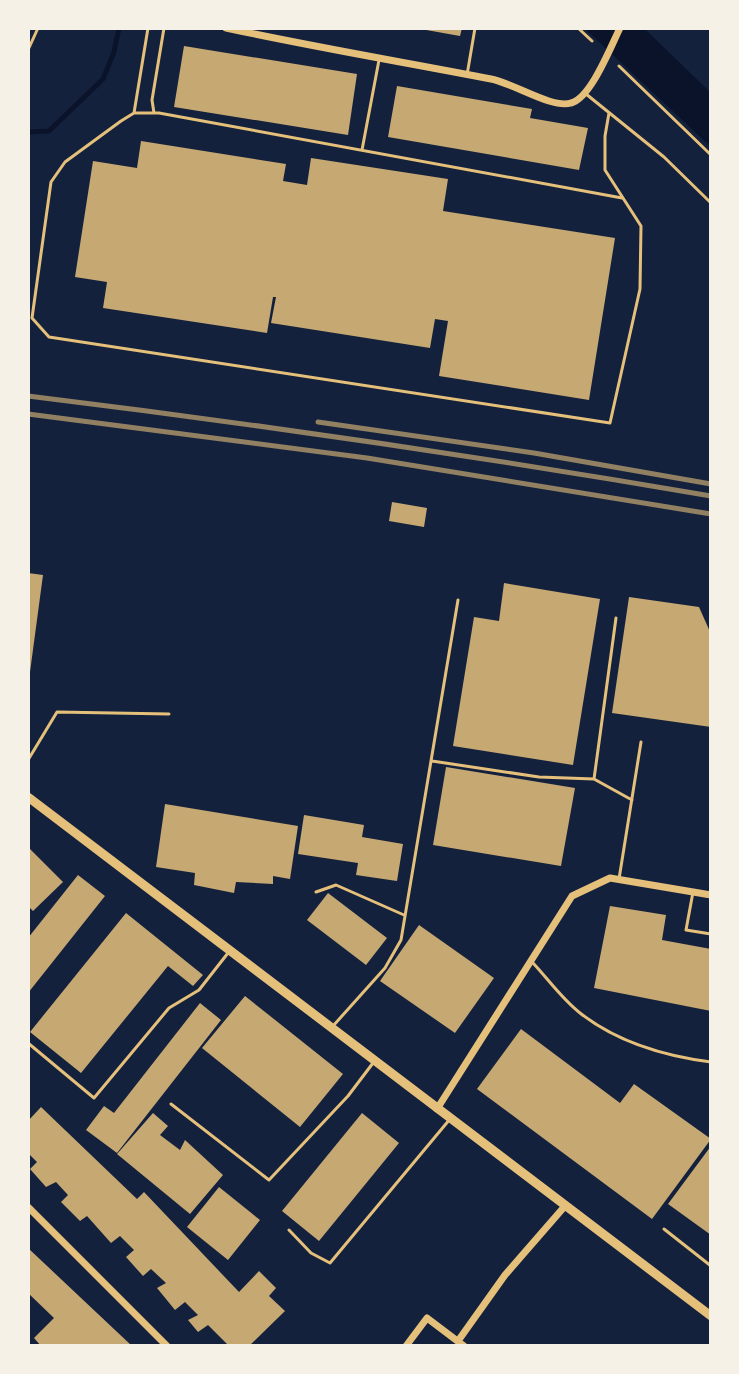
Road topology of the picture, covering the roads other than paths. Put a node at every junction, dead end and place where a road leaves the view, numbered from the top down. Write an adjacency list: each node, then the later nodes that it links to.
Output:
1 (148, 28): 10 (lane)
2 (164, 28): 11 (lane)
3 (226, 28): 6 (street)
4 (475, 28): 8 (lane)
5 (620, 28): 9 (street)
6 (263, 32): 7 (street)
7 (379, 59): 8 (street); 13 (lane)
8 (467, 75): 9 (street)
9 (586, 94): 12 (lane)
10 (134, 113): 11 (lane); 14 (lane)
11 (154, 113): 13 (lane)
12 (609, 113): 14 (lane); 15 (lane)
13 (362, 150): 14 (lane)
14 (622, 198)
15 (711, 203)
16 (458, 600): 21 (lane)
17 (616, 618): 22 (lane)
18 (169, 714): 20 (lane)
19 (641, 742): 24 (lane)
20 (28, 760)
21 (431, 761): 22 (lane); 29 (lane)
22 (594, 779): 24 (lane)
23 (28, 797): 31 (street)
24 (632, 800): 25 (lane)
25 (619, 879): 27 (street); 32 (street)
26 (316, 892): 29 (lane)
27 (693, 892): 28 (street); 30 (lane)
28 (711, 895)
29 (405, 916): 33 (lane)
30 (711, 934)
31 (231, 951): 33 (street); 34 (lane)
32 (530, 961): 36 (lane); 38 (street)
33 (333, 1026): 35 (street)
34 (28, 1043)
35 (375, 1060): 37 (lane); 38 (street)
36 (711, 1062)
37 (171, 1104)
38 (437, 1109): 39 (street)
39 (450, 1119): 40 (street); 43 (lane)
40 (565, 1206): 45 (street); 46 (street)
41 (28, 1207): 47 (street)
42 (664, 1229): 44 (lane)
43 (289, 1230)
44 (711, 1266)
45 (711, 1316)
46 (461, 1344): 48 (street)
47 (167, 1346)
48 (406, 1346)

